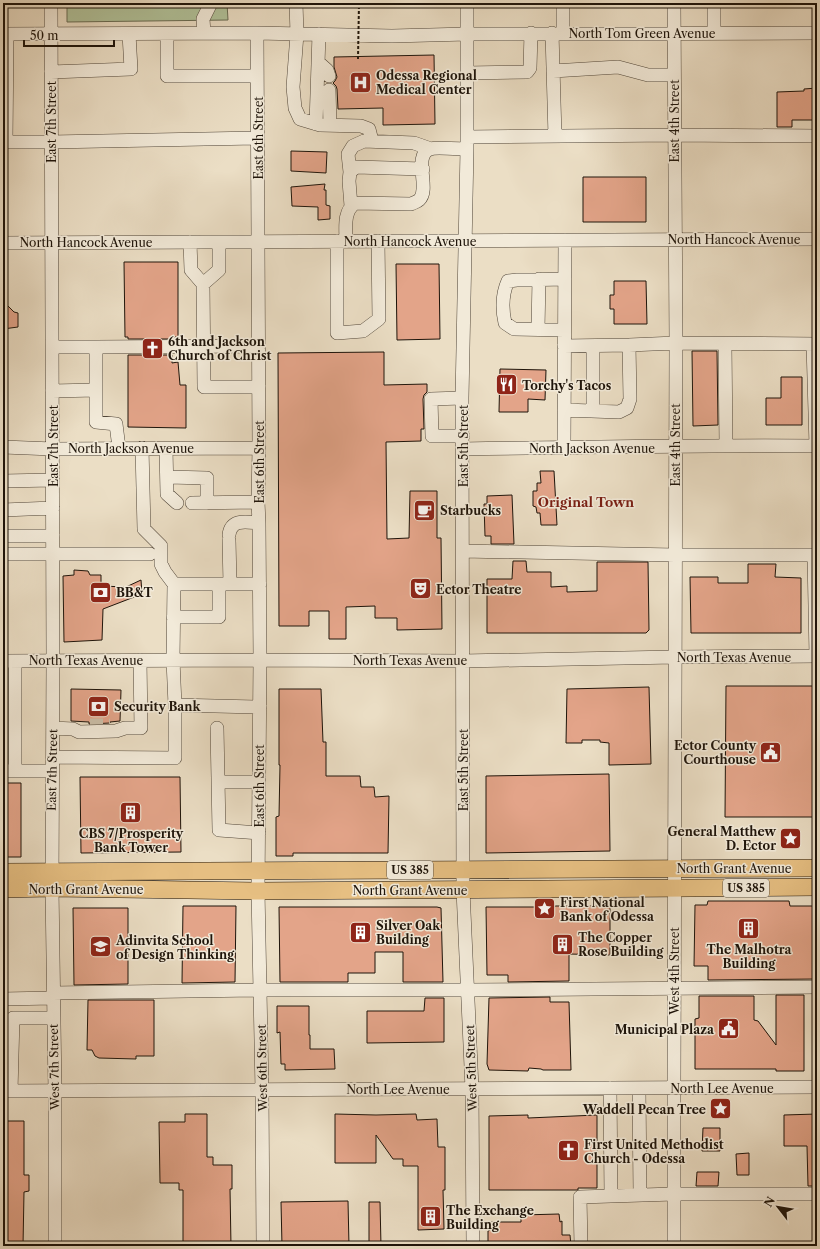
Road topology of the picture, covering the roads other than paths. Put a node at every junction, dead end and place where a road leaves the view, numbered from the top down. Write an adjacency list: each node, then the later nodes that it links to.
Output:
1 (51, 3): 16 (street, East 7th Street)
2 (211, 3): 8 (street)
3 (296, 3): 19 (street)
4 (466, 3): 21 (street, East 5th Street)
5 (563, 3): 11 (street)
6 (674, 3): 12 (street, East 4th Street)
7 (714, 3): 13 (street)
8 (204, 33): 9 (street); 18 (street)
9 (257, 33): 19 (street, North Tom Green Avenue); 27 (street, East 6th Street)
10 (531, 33): 11 (street, North Tom Green Avenue); 21 (street, North Tom Green Avenue); 25 (street)
11 (558, 33): 12 (street, North Tom Green Avenue); 23 (street)
12 (674, 33): 13 (street, North Tom Green Avenue); 26 (street, East 4th Street)
13 (714, 33): 14 (street, North Tom Green Avenue)
14 (817, 33)
15 (5, 34): 16 (street); 37 (street)
16 (51, 34): 17 (street); 24 (street, East 7th Street)
17 (129, 34): 18 (street); 24 (street)
18 (167, 34): 27 (street)
19 (297, 34): 20 (street, North Tom Green Avenue); 30 (street)
20 (319, 34): 21 (street, North Tom Green Avenue); 22 (street)
21 (467, 34): 25 (street, East 5th Street)
22 (318, 62): 28 (street); 30 (street)
23 (553, 71): 26 (street); 33 (street)
24 (51, 72): 38 (street, East 7th Street)
25 (467, 74): 39 (street, East 5th Street)
26 (674, 75): 32 (street, East 4th Street)
27 (258, 76): 35 (street, East 6th Street)
28 (329, 76)
29 (329, 90): 31 (street)
30 (316, 124): 31 (street)
31 (330, 125): 36 (street)
32 (674, 135): 33 (street); 34 (street); 46 (street, East 4th Street)
33 (556, 136): 39 (street)
34 (817, 136)
35 (258, 138): 38 (street); 52 (street, East 6th Street)
36 (372, 141): 40 (street); 42 (street)
37 (5, 142): 38 (street)
38 (51, 142): 54 (street, East 7th Street)
39 (467, 143): 40 (street); 49 (street, East 5th Street)
40 (431, 149): 41 (street)
41 (422, 169): 42 (street); 43 (street)
42 (350, 172): 43 (street)
43 (351, 206): 47 (street)
44 (817, 239): 46 (street, North Hancock Avenue)
45 (565, 240): 46 (street, North Hancock Avenue); 49 (street, North Hancock Avenue); 56 (street)
46 (675, 240): 60 (street, East 4th Street)
47 (341, 241): 48 (street, North Hancock Avenue); 48 (street); 52 (street, North Hancock Avenue)
48 (378, 241): 49 (street, North Hancock Avenue)
49 (466, 241): 73 (street, East 5th Street)
50 (190, 242): 51 (street, North Hancock Avenue); 54 (street, North Hancock Avenue); 57 (street)
51 (219, 242): 52 (street, North Hancock Avenue); 57 (street)
52 (258, 242): 65 (street, East 6th Street)
53 (3, 243): 54 (street, North Hancock Avenue)
54 (52, 243): 68 (street, East 7th Street)
55 (539, 279): 56 (street); 58 (street); 58 (street)
56 (565, 279): 59 (street)
57 (203, 284): 63 (street)
58 (538, 329): 59 (street)
59 (564, 330): 66 (street)
60 (676, 343): 61 (street); 64 (street); 80 (street, East 4th Street)
61 (725, 344): 62 (street); 77 (street)
62 (815, 344): 78 (street)
63 (203, 345): 65 (street); 69 (street); 70 (street)
64 (629, 345): 67 (street); 75 (street)
65 (259, 346): 70 (street, East 6th Street)
66 (564, 346): 67 (street); 74 (street)
67 (593, 346): 75 (street)
68 (52, 347): 69 (street); 72 (street, East 7th Street)
69 (96, 347): 71 (street)
70 (259, 386): 84 (street, East 6th Street)
71 (96, 390): 72 (street); 81 (street)
72 (52, 391): 86 (street, East 7th Street)
73 (462, 398): 76 (street, East 5th Street); 76 (street, North Jackson Avenue)
74 (564, 410): 75 (street); 85 (street)
75 (593, 411)
76 (463, 442): 85 (street, North Jackson Avenue); 99 (street, East 5th Street)
77 (726, 446): 78 (street, North Jackson Avenue); 80 (street, North Jackson Avenue)
78 (817, 446)
79 (3, 447): 86 (street, North Jackson Avenue)
80 (675, 447): 85 (street, North Jackson Avenue); 103 (street, East 4th Street)
81 (119, 448): 82 (street, North Jackson Avenue); 86 (street, North Jackson Avenue)
82 (142, 448): 83 (street, North Jackson Avenue); 105 (street)
83 (166, 448): 84 (street, North Jackson Avenue); 87 (street)
84 (259, 448): 90 (street, East 6th Street)
85 (564, 448)
86 (52, 449): 88 (street, East 7th Street)
87 (168, 477): 91 (street); 93 (street)
88 (53, 480): 89 (street); 94 (street, East 7th Street)
89 (3, 481)
90 (258, 502): 93 (street); 96 (street, East 6th Street)
91 (177, 503)
92 (192, 503): 93 (street)
93 (207, 503)
94 (53, 508): 95 (street); 98 (street, East 7th Street)
95 (3, 510)
96 (260, 523): 106 (street); 107 (street, East 6th Street)
97 (3, 536): 98 (street)
98 (53, 536): 101 (street, East 7th Street)
99 (463, 551): 103 (street); 116 (street, East 5th Street)
100 (3, 554): 101 (street)
101 (53, 554): 102 (street); 115 (street, East 7th Street)
102 (150, 554)
103 (675, 555): 104 (street); 110 (street, East 4th Street)
104 (816, 555): 109 (street)
105 (174, 584): 106 (street); 108 (street)
106 (224, 584): 107 (street); 108 (street)
107 (260, 584): 113 (street, East 6th Street)
108 (174, 616): 112 (street)
109 (816, 656): 110 (street, North Texas Avenue)
110 (676, 657): 116 (street, North Texas Avenue); 132 (street, East 4th Street)
111 (140, 660): 112 (street, North Texas Avenue); 115 (street, North Texas Avenue); 122 (street)
112 (173, 660): 113 (street, North Texas Avenue); 117 (street)
113 (260, 660): 116 (street, North Texas Avenue); 118 (street, East 6th Street)
114 (9, 661): 115 (street, North Texas Avenue); 126 (street)
115 (53, 661): 121 (street, East 7th Street)
116 (463, 661): 134 (street, East 5th Street)
117 (175, 705): 118 (street); 125 (street)
118 (260, 707): 129 (street, East 6th Street)
119 (90, 725): 124 (street)
120 (110, 725): 122 (street)
121 (53, 728): 124 (street); 125 (street, East 7th Street)
122 (125, 728): 124 (street)
123 (218, 728): 128 (street)
124 (73, 729)
125 (52, 757): 127 (street, East 7th Street)
126 (9, 771): 127 (street)
127 (52, 771): 135 (street, East 7th Street)
128 (218, 782): 129 (street); 130 (street)
129 (259, 782): 130 (street, East 6th Street)
130 (259, 832): 133 (street, East 6th Street)
131 (817, 868): 132 (main road, North Grant Avenue / US 385)
132 (675, 869): 134 (main road, North Grant Avenue / US 385); 139 (street, East 4th Street)
133 (259, 870): 134 (main road, North Grant Avenue / US 385); 135 (main road, North Grant Avenue / US 385); 142 (street, East 6th Street)
134 (463, 870): 141 (street, East 5th Street)
135 (52, 871): 136 (main road, North Grant Avenue / US 385); 138 (street, East 7th Street)
136 (3, 872)
137 (817, 887): 139 (main road, North Grant Avenue / US 385)
138 (52, 888): 140 (main road, North Grant Avenue / US 385); 142 (main road, North Grant Avenue / US 385); 147 (street, West 7th Street)
139 (674, 888): 141 (main road, North Grant Avenue / US 385); 144 (street, West 4th Street)
140 (3, 889)
141 (463, 890): 142 (main road, North Grant Avenue / US 385); 146 (street, West 5th Street)
142 (258, 891): 145 (street, West 6th Street)
143 (817, 986): 144 (street)
144 (674, 988): 146 (street); 153 (street, West 4th Street)
145 (260, 990): 146 (street); 147 (street); 155 (street, West 6th Street)
146 (468, 990): 154 (street, West 5th Street)
147 (53, 996): 148 (street); 149 (street, West 7th Street)
148 (3, 999)
149 (54, 1018): 156 (street); 157 (street, West 7th Street)
150 (817, 1087): 153 (street, North Lee Avenue)
151 (610, 1088): 152 (street, North Lee Avenue); 154 (street, North Lee Avenue); 161 (street)
152 (639, 1088): 153 (street, North Lee Avenue); 160 (street)
153 (674, 1088): 158 (street, West 4th Street)
154 (472, 1089): 155 (street, North Lee Avenue); 164 (street, West 5th Street)
155 (262, 1090): 157 (street, North Lee Avenue); 163 (street, West 6th Street)
156 (7, 1091): 157 (street, North Lee Avenue)
157 (55, 1091): 162 (street, West 7th Street)
158 (674, 1194): 159 (street); 160 (street); 166 (street, West 4th Street)
159 (817, 1194)
160 (640, 1195): 161 (street)
161 (611, 1196): 165 (street)
162 (56, 1246)
163 (263, 1246)
164 (473, 1246)
165 (581, 1246)
166 (674, 1246)

